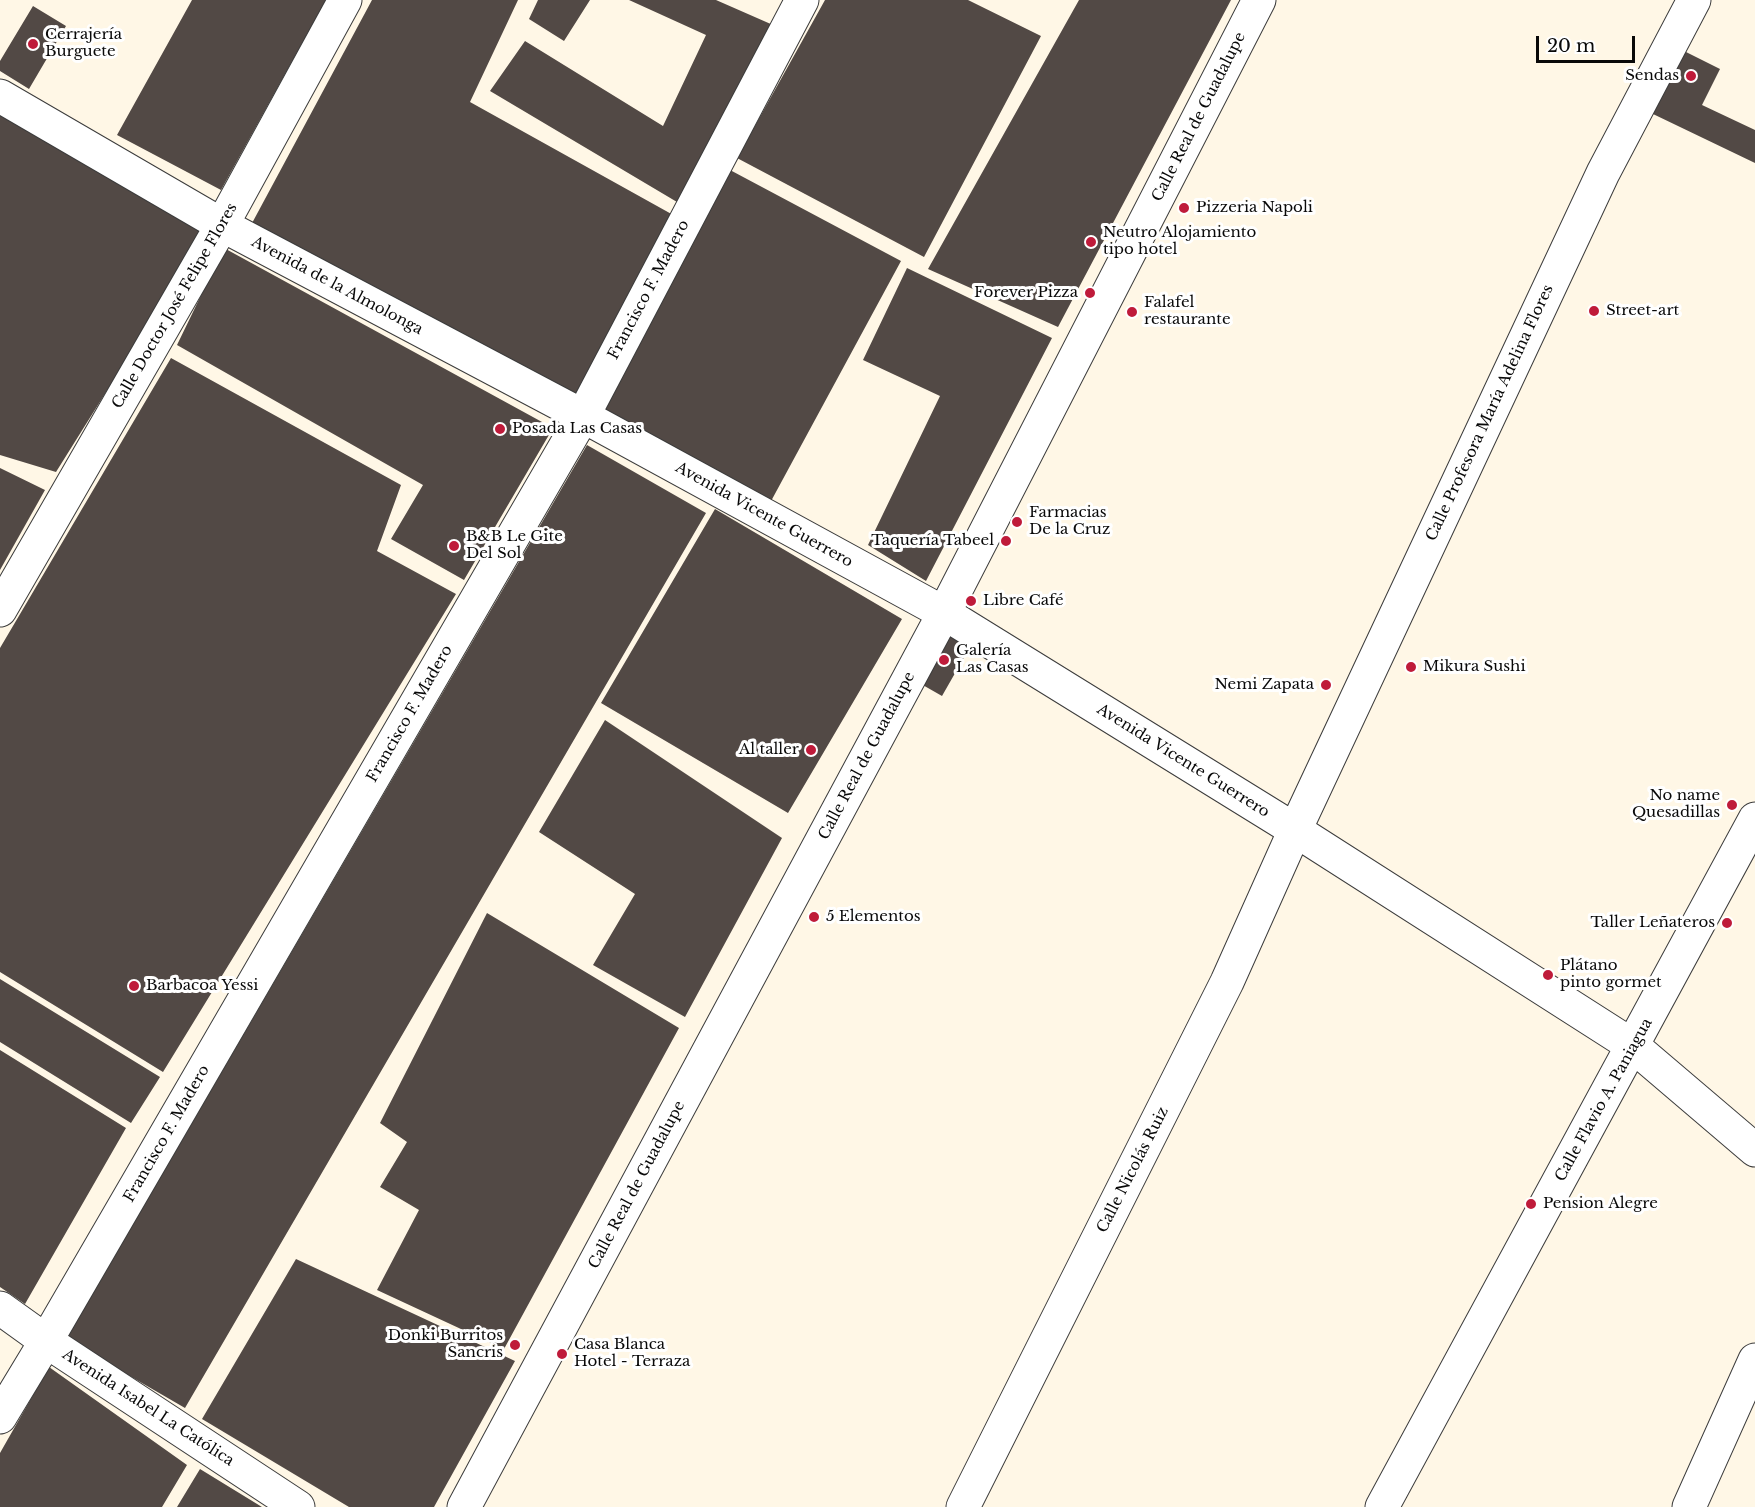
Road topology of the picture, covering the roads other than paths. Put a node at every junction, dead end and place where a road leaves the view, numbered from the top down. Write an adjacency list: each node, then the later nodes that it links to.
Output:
1 (345, 0): 6 (street, Calle Doctor José Felipe Flores)
2 (802, 0): 7 (street, Francisco F. Madero)
3 (1259, 0): 9 (street, Calle Real de Guadalupe)
4 (1694, 0): 11 (street, Calle Profesora María Adelina Flores)
5 (0, 96): 6 (street, Avenida de la Almolonga)
6 (222, 225): 7 (street, Avenida de la Almolonga); 8 (street, Calle Doctor José Felipe Flores)
7 (583, 416): 9 (street, Avenida Vicente Guerrero); 15 (street, Francisco F. Madero)
8 (0, 610)
9 (944, 613): 11 (street, Avenida Vicente Guerrero); 19 (street, Calle Real de Guadalupe)
10 (1755, 819): 12 (street, Calle Flavio A. Paniagua)
11 (1295, 830): 12 (street, Avenida Vicente Guerrero); 20 (street, Calle Nicolás Ruiz)
12 (1633, 1046): 13 (street, Avenida Vicente Guerrero); 21 (street, Calle Flavio A. Paniagua)
13 (1755, 1150)
14 (0, 1308): 15 (street, Avenida Isabel La Católica)
15 (46, 1341): 17 (street, Francisco F. Madero); 18 (street, Avenida Isabel La Católica)
16 (1755, 1360): 22 (street)
17 (0, 1417)
18 (298, 1507)
19 (464, 1507)
20 (963, 1507)
21 (1382, 1507)
22 (1689, 1507)

